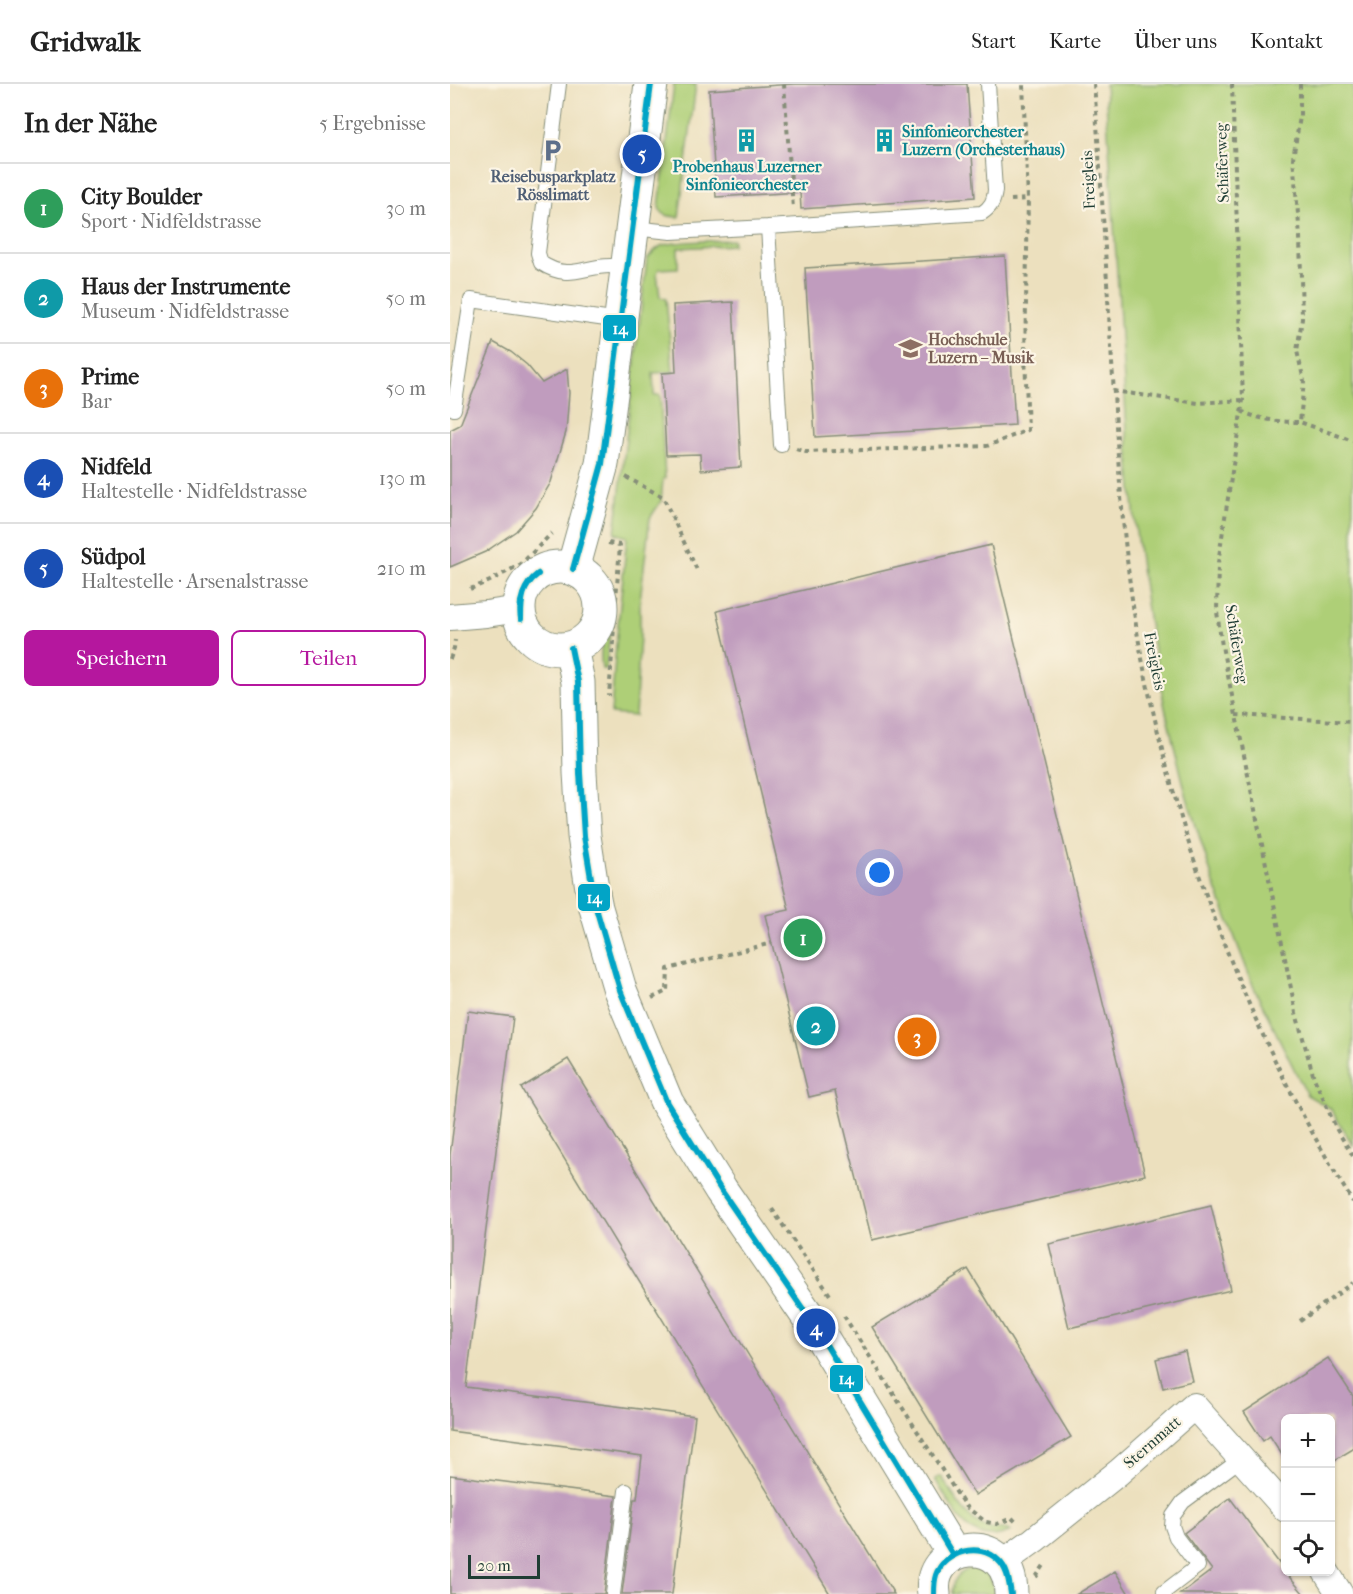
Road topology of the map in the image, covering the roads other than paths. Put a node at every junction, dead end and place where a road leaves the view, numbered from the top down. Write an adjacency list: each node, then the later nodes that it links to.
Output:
1 (559, 84): 6 (lane)
2 (651, 84): 5 (street)
3 (988, 84): 4 (lane)
4 (768, 227): 5 (lane); 9 (lane)
5 (633, 228): 6 (street)
6 (627, 268): 7 (street)
7 (620, 321): 8 (lane); 10 (street)
8 (454, 409)
9 (781, 445)
10 (573, 569): 11 (street); 13 (street)
11 (519, 609): 12 (street); 13 (street)
12 (453, 626)
13 (571, 648): 17 (street)
14 (1241, 1459): 16 (street, Sternmatt); 18 (street, Sternmatt); 23 (lane)
15 (626, 1491): 20 (lane)
16 (1281, 1503)
17 (953, 1554): 18 (street); 21 (street)
18 (1002, 1563): 22 (street)
19 (1329, 1576): 24 (street)
20 (613, 1594)
21 (934, 1594)
22 (1011, 1594)
23 (1165, 1594)
24 (1340, 1594)

